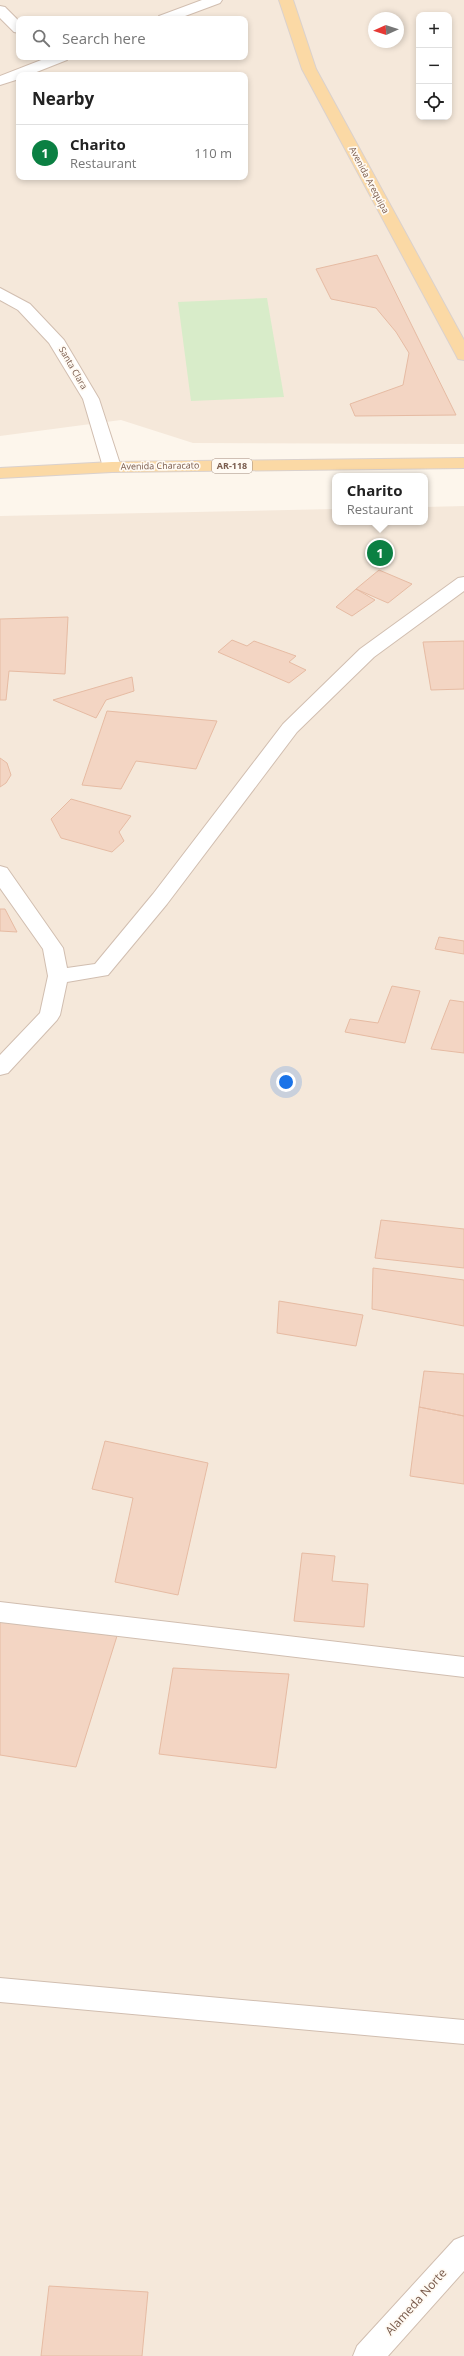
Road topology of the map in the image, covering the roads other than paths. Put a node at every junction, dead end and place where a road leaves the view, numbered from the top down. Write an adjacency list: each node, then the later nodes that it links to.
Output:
1 (216, 0): 4 (street)
2 (286, 0): 11 (main road, Avenida Arequipa)
3 (0, 10): 5 (street)
4 (172, 16)
5 (16, 26)
6 (48, 60): 7 (street)
7 (19, 72)
8 (16, 73): 9 (street)
9 (0, 80)
10 (0, 293): 13 (street, Santa Clara)
11 (464, 355)
12 (464, 463): 13 (main road, Avenida Characato / AR-118)
13 (112, 467): 14 (main road, Avenida Characato / AR-118)
14 (0, 473)
15 (464, 582): 17 (street)
16 (0, 873): 17 (street)
17 (58, 976): 18 (street)
18 (0, 1068)
19 (0, 1612): 20 (street)
20 (464, 1667)
21 (0, 1990): 22 (street)
22 (464, 2032)
23 (464, 2250): 24 (street, Alameda Norte)
24 (368, 2356)

